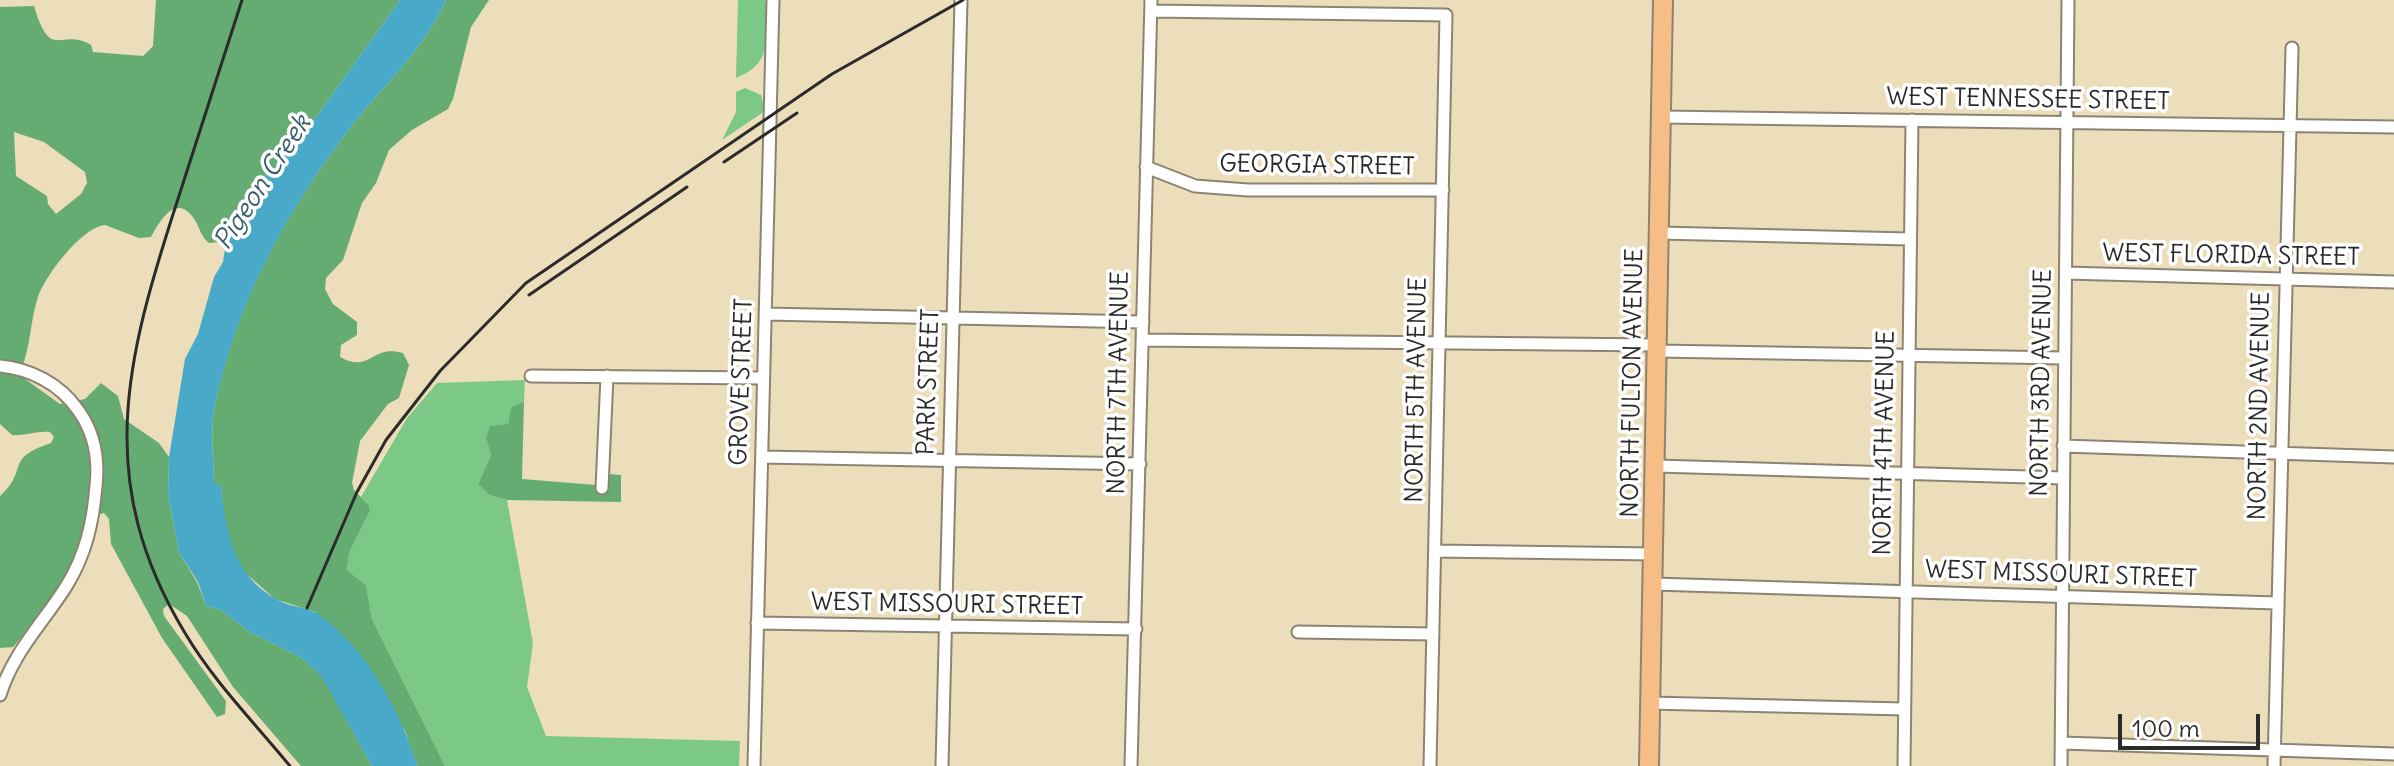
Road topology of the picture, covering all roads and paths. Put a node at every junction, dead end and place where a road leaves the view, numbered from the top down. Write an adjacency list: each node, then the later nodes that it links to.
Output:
1 (773, 0): 19 (street, GROVE STREET)
2 (961, 0): 20 (street, PARK STREET)
3 (1663, 0): 7 (main road, NORTH FULTON AVENUE)
4 (2068, 0): 9 (street, NORTH 3RD AVENUE)
5 (1151, 6): 12 (street, NORTH 7TH AVENUE); 13 (street, NORTH 5TH AVENUE)
6 (2292, 48): 10 (street, NORTH 2ND AVENUE)
7 (1661, 117): 8 (street, WEST TENNESSEE STREET); 14 (main road, NORTH FULTON AVENUE)
8 (1912, 120): 9 (street, WEST TENNESSEE STREET); 15 (street, NORTH 4TH AVENUE)
9 (2068, 122): 10 (street, WEST TENNESSEE STREET); 16 (street, NORTH 3RD AVENUE)
10 (2288, 125): 11 (street, WEST TENNESSEE STREET); 17 (street, NORTH 2ND AVENUE)
11 (2394, 127)
12 (1146, 167): 13 (street, GEORGIA STREET); 21 (street, NORTH 7TH AVENUE)
13 (1443, 190): 23 (street, NORTH 5TH AVENUE)
14 (1660, 233): 15 (street); 24 (main road, NORTH FULTON AVENUE)
15 (1909, 239): 25 (street, NORTH 4TH AVENUE)
16 (2066, 273): 17 (street, WEST FLORIDA STREET); 26 (street, NORTH 3RD AVENUE)
17 (2285, 279): 18 (street, WEST FLORIDA STREET); 32 (street, NORTH 2ND AVENUE)
18 (2394, 282)
19 (766, 314): 20 (street); 30 (street, GROVE STREET)
20 (953, 318): 21 (street); 35 (street, PARK STREET)
21 (1143, 322): 22 (street, NORTH 7TH AVENUE)
22 (1142, 340): 23 (street); 36 (street, NORTH 7TH AVENUE)
23 (1440, 343): 24 (street); 41 (street, NORTH 5TH AVENUE)
24 (1658, 348): 25 (street); 37 (main road, NORTH FULTON AVENUE)
25 (1908, 355): 26 (street); 38 (street, NORTH 4TH AVENUE)
26 (2064, 358): 31 (street, NORTH 3RD AVENUE)
27 (0, 366): 52 (street)
28 (531, 376): 29 (street)
29 (607, 376): 30 (street); 40 (street)
30 (763, 378): 33 (street, GROVE STREET)
31 (2063, 446): 32 (street); 39 (street, NORTH 3RD AVENUE)
32 (2280, 454): 34 (street); 46 (street, NORTH 2ND AVENUE)
33 (762, 457): 35 (street); 47 (street, GROVE STREET)
34 (2394, 457)
35 (949, 461): 36 (street); 48 (street, PARK STREET)
36 (1140, 464): 49 (street, NORTH 7TH AVENUE)
37 (1657, 466): 38 (street); 42 (main road, NORTH FULTON AVENUE)
38 (1907, 474): 39 (street); 44 (street, NORTH 4TH AVENUE)
39 (2063, 478): 45 (street, NORTH 3RD AVENUE)
40 (602, 488)
41 (1435, 551): 42 (street); 51 (street, NORTH 5TH AVENUE)
42 (1654, 554): 43 (main road, NORTH FULTON AVENUE)
43 (1653, 584): 44 (street, WEST MISSOURI STREET); 53 (main road, NORTH FULTON AVENUE)
44 (1906, 592): 45 (street, WEST MISSOURI STREET); 54 (street, NORTH 4TH AVENUE)
45 (2062, 597): 46 (street, WEST MISSOURI STREET); 55 (street, NORTH 3RD AVENUE)
46 (2277, 603): 56 (street, NORTH 2ND AVENUE)
47 (757, 623): 48 (street, WEST MISSOURI STREET); 58 (street, GROVE STREET)
48 (945, 626): 49 (street, WEST MISSOURI STREET); 59 (street, PARK STREET)
49 (1136, 629): 60 (street, NORTH 7TH AVENUE)
50 (1298, 632): 51 (street)
51 (1433, 634): 61 (street, NORTH 5TH AVENUE)
52 (0, 695)
53 (1650, 703): 54 (street); 62 (main road, NORTH FULTON AVENUE)
54 (1904, 709): 63 (street, NORTH 4TH AVENUE)
55 (2062, 743): 56 (street); 64 (street, NORTH 3RD AVENUE)
56 (2274, 750): 57 (street); 65 (street, NORTH 2ND AVENUE)
57 (2394, 754)
58 (754, 766)
59 (942, 766)
60 (1131, 766)
61 (1430, 766)
62 (1649, 766)
63 (1904, 766)
64 (2061, 766)
65 (2274, 766)

